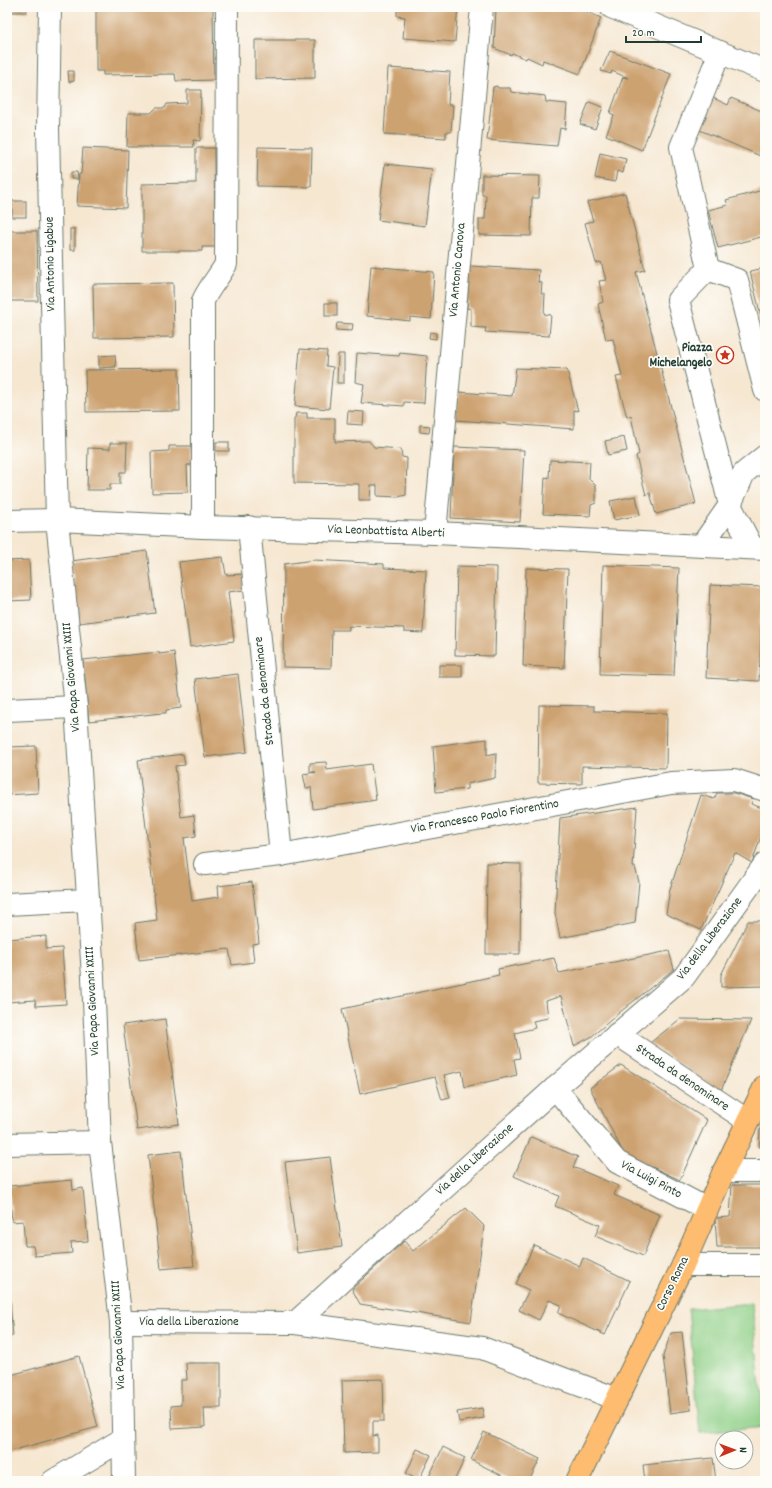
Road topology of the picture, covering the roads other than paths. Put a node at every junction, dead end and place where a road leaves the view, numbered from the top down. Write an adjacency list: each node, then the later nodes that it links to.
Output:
1 (50, 7): 11 (street, Via Antonio Ligabue)
2 (227, 7): 13 (street)
3 (482, 7): 15 (street, Via Antonio Canova)
4 (611, 7): 5 (street)
5 (720, 52): 6 (street); 7 (street)
6 (765, 71)
7 (708, 269): 8 (street); 10 (street)
8 (765, 390)
9 (765, 456): 10 (street)
10 (730, 505): 16 (street); 17 (street)
11 (57, 520): 12 (street, Via Leonbattista Alberti); 13 (street, Via Leonbattista Alberti); 18 (street, Via Papa Giovanni XXIII)
12 (7, 521)
13 (203, 527): 14 (street, Via Leonbattista Alberti)
14 (249, 527): 15 (street, Via Leonbattista Alberti); 21 (street, Strada da denominare)
15 (435, 533): 16 (street, Via Leonbattista Alberti)
16 (702, 545): 17 (street, Via Leonbattista Alberti)
17 (758, 548)
18 (76, 707): 19 (street); 24 (street, Via Papa Giovanni XXIII)
19 (7, 710)
20 (765, 790): 21 (street, Via Francesco Paolo Fiorentino)
21 (281, 854): 22 (street, Via Francesco Paolo Fiorentino)
22 (205, 864)
23 (765, 864): 26 (street, Via della Liberazione)
24 (88, 900): 25 (street); 30 (street, Via Papa Giovanni XXIII)
25 (7, 904)
26 (617, 1034): 28 (street, Via della Liberazione); 29 (street, Strada da denominare)
27 (765, 1086): 29 (main road, Corso Roma)
28 (555, 1088): 34 (street, Via Luigi Pinto); 38 (street, Via della Liberazione)
29 (748, 1121): 32 (main road, Corso Roma)
30 (100, 1142): 31 (street); 37 (street, Via Papa Giovanni XXIII)
31 (7, 1144)
32 (724, 1171): 33 (street); 34 (main road, Corso Roma)
33 (765, 1171)
34 (707, 1209): 35 (main road, Corso Roma)
35 (683, 1265): 36 (street); 39 (main road, Corso Roma)
36 (765, 1265)
37 (121, 1322): 38 (street, Via della Liberazione); 40 (street, Via Papa Giovanni XXIII)
38 (294, 1323): 39 (street)
39 (617, 1399): 43 (main road, Corso Roma)
40 (123, 1439): 41 (street); 42 (street, Via Papa Giovanni XXIII)
41 (54, 1481)
42 (124, 1481)
43 (577, 1481)

